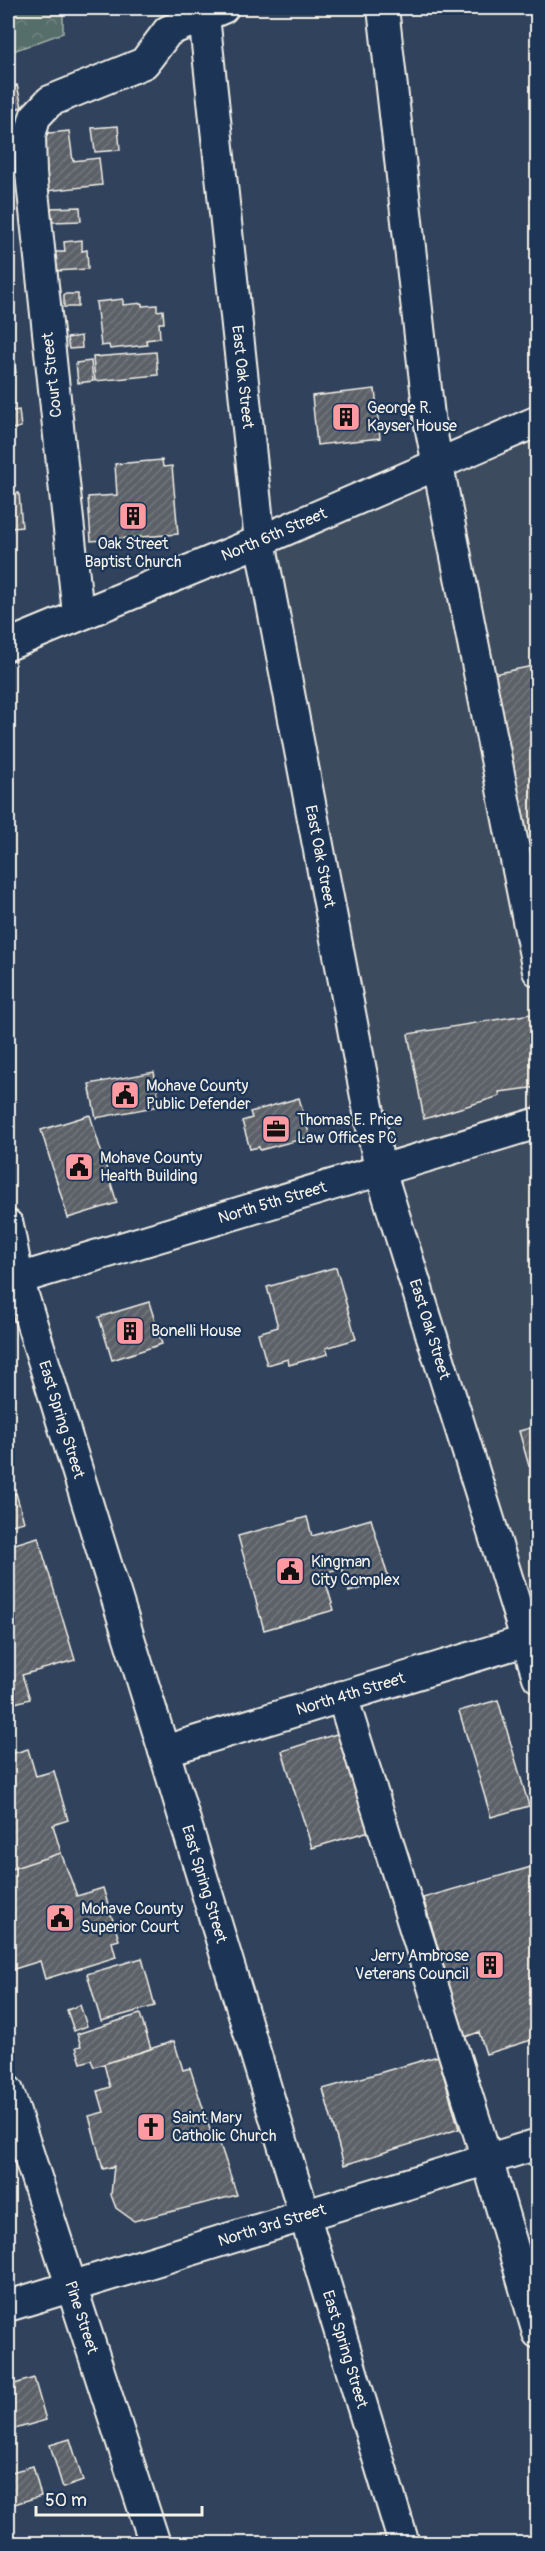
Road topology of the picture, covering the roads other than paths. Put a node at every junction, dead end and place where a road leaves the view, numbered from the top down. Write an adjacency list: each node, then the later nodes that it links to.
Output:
1 (384, 8): 4 (street)
2 (214, 12): 5 (street, East Oak Street); 6 (street, Court Street)
3 (537, 421): 4 (street, North 6th Street)
4 (437, 464): 5 (street, North 6th Street); 8 (street)
5 (260, 542): 6 (street, North 6th Street); 10 (street, East Oak Street)
6 (78, 614): 7 (street, North 6th Street)
7 (8, 645)
8 (537, 971)
9 (537, 1123): 10 (street, North 5th Street)
10 (380, 1170): 12 (street, North 5th Street); 13 (street, East Oak Street)
11 (8, 1225): 12 (street, East Spring Street)
12 (13, 1281): 16 (street, East Spring Street)
13 (532, 1638): 14 (street, East Oak Street); 15 (street, North 4th Street)
14 (537, 1677)
15 (342, 1696): 16 (street, North 4th Street); 19 (street)
16 (165, 1750): 20 (street, East Spring Street)
17 (8, 2091): 21 (street, Pine Street)
18 (537, 2144): 19 (street, North 3rd Street)
19 (487, 2159): 20 (street, North 3rd Street); 23 (street)
20 (304, 2214): 21 (street, North 3rd Street); 25 (street, East Spring Street)
21 (70, 2285): 22 (street, North 3rd Street); 24 (street, Pine Street)
22 (8, 2306)
23 (537, 2333)
24 (154, 2544)
25 (404, 2544)

